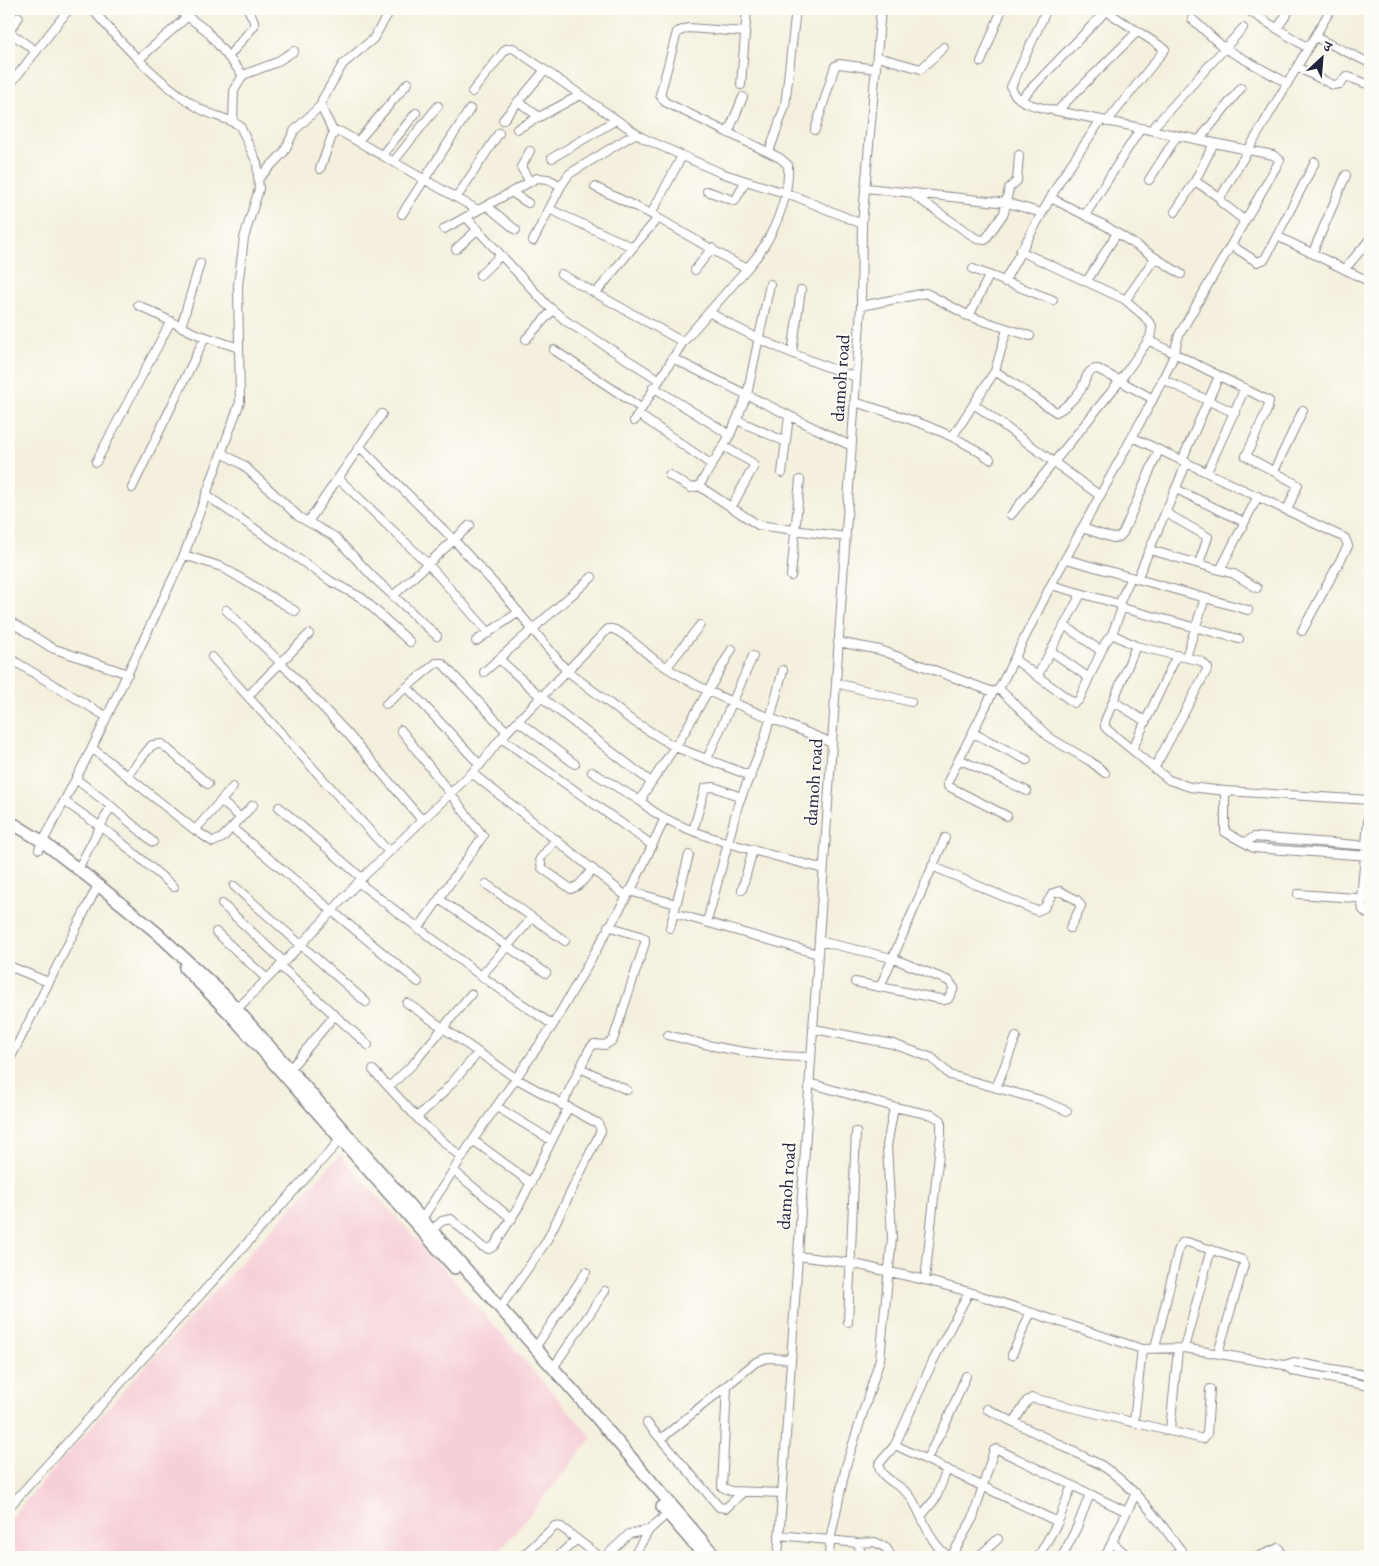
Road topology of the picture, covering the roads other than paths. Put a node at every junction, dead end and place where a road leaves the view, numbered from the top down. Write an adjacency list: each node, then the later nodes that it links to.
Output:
1 (69, 9): 27 (street)
2 (93, 9): 31 (street)
3 (177, 9): 16 (street)
4 (248, 9): 29 (street)
5 (391, 9): 49 (street)
6 (747, 9): 22 (street)
7 (796, 9): 73 (street)
8 (881, 9): 30 (street, damoh road)
9 (1002, 9): 32 (street)
10 (1046, 9): 47 (street)
11 (1290, 9): 19 (street)
12 (1332, 9): 23 (street)
13 (1104, 10): 20 (street); 47 (street)
14 (1250, 10): 19 (street)
15 (19, 17): 21 (street)
16 (187, 17): 29 (street); 31 (street)
17 (1192, 18): 25 (street)
18 (1242, 28): 25 (street)
19 (1277, 28): 26 (street)
20 (1138, 31): 52 (street); 58 (street)
21 (9, 32): 27 (street)
22 (746, 32): 42 (street); 66 (street)
23 (1315, 37): 26 (street); 33 (street)
24 (944, 47): 30 (street)
25 (1224, 48): 39 (street); 62 (street)
26 (1308, 48): 34 (street)
27 (36, 51): 41 (street)
28 (294, 51): 37 (street)
29 (228, 57): 37 (street)
30 (878, 57): 36 (street, damoh road)
31 (139, 58): 57 (street)
32 (981, 62)
33 (1370, 63)
34 (1297, 67): 39 (street); 40 (street)
35 (544, 70): 44 (street); 45 (street); 48 (street)
36 (876, 70): 61 (street); 90 (street, damoh road)
37 (243, 75): 57 (street)
38 (408, 83): 69 (street)
39 (1287, 83): 71 (street)
40 (1370, 85)
41 (9, 86)
42 (740, 86)
43 (1241, 88): 68 (street)
44 (472, 92)
45 (580, 95): 54 (street); 56 (street)
46 (743, 97): 66 (street)
47 (1021, 98): 52 (street)
48 (518, 101): 54 (street); 55 (street)
49 (320, 105): 63 (street); 82 (street)
50 (438, 106): 78 (street)
51 (470, 109): 83 (street)
52 (1057, 111): 58 (street)
53 (416, 113): 74 (street)
54 (539, 117): 60 (street)
55 (503, 120)
56 (616, 120): 65 (street); 77 (street)
57 (233, 121): 82 (street)
58 (1104, 121): 59 (street); 96 (street)
59 (1141, 128): 62 (street); 106 (street)
60 (517, 129)
61 (815, 130)
62 (1151, 130): 67 (street)
63 (334, 133): 69 (street); 80 (street)
64 (499, 133): 95 (street)
65 (636, 133): 76 (street); 88 (street)
66 (728, 133): 73 (street)
67 (1178, 136): 68 (street); 84 (street)
68 (1199, 140): 70 (street)
69 (358, 141): 74 (street)
70 (1214, 143): 71 (street); 85 (street)
71 (1247, 150): 97 (street); 109 (street)
72 (530, 151): 86 (street)
73 (769, 152): 93 (street)
74 (382, 155): 78 (street)
75 (1019, 155): 99 (street)
76 (682, 156): 87 (street); 107 (street)
77 (552, 158)
78 (394, 161): 83 (street)
79 (1315, 162): 115 (street)
80 (320, 169)
81 (1346, 175): 123 (street)
82 (259, 178): 158 (street)
83 (426, 179): 95 (street); 105 (street)
84 (1149, 180)
85 (1195, 181): 97 (street); 103 (street)
86 (530, 182): 88 (street); 92 (street)
87 (745, 182): 91 (street); 93 (street)
88 (560, 186): 101 (street)
89 (595, 187): 107 (street)
90 (866, 188): 94 (street); 110 (street, damoh road)
91 (707, 191)
92 (511, 192): 98 (street); 100 (street)
93 (787, 194): 110 (street); 127 (street)
94 (912, 194): 99 (street); 99 (street)
95 (456, 197): 102 (street)
96 (1051, 198): 104 (street); 106 (street)
97 (1220, 198): 109 (street)
98 (528, 203)
99 (1008, 203): 104 (street)
100 (487, 206): 102 (street); 113 (street)
101 (549, 209): 117 (street); 118 (street)
102 (478, 210): 108 (street)
103 (1175, 212)
104 (1042, 213): 122 (street)
105 (402, 214)
106 (1085, 215): 114 (street)
107 (654, 216): 118 (street); 120 (street)
108 (466, 217): 111 (street); 112 (street)
109 (1246, 222): 119 (street)
110 (862, 224): 144 (street, damoh road)
111 (444, 229)
112 (478, 229): 121 (street); 124 (street)
113 (516, 230)
114 (1117, 233): 125 (street); 135 (street)
115 (1277, 236): 119 (street); 123 (street)
116 (1370, 239): 129 (street)
117 (533, 241)
118 (634, 246): 140 (street)
119 (1231, 246): 161 (street)
120 (712, 248): 127 (street); 130 (street)
121 (456, 249)
122 (1020, 252): 135 (street); 136 (street)
123 (1313, 252): 129 (street)
124 (501, 255): 133 (street); 145 (street)
125 (1155, 258): 132 (street); 141 (street)
126 (200, 263): 150 (street)
127 (750, 265): 147 (street)
128 (973, 269): 134 (street)
129 (1345, 269): 137 (street)
130 (695, 270)
131 (561, 274): 140 (street)
132 (1180, 274)
133 (480, 275)
134 (989, 276): 136 (street); 148 (street)
135 (1087, 281): 141 (street)
136 (1004, 282): 142 (street)
137 (1370, 282)
138 (770, 284): 155 (street)
139 (801, 290): 160 (street)
140 (596, 293): 157 (street)
141 (1124, 299): 156 (street)
142 (1053, 300)
143 (138, 304): 149 (street)
144 (861, 306): 148 (street); 165 (street, damoh road)
145 (553, 310): 154 (street); 166 (street)
146 (951, 310): 148 (street)
147 (709, 312): 155 (street); 157 (street)
148 (969, 316): 151 (street)
149 (171, 322): 150 (street); 194 (street)
150 (181, 327): 153 (street)
151 (1007, 329): 152 (street); 163 (street)
152 (1030, 336)
153 (205, 337): 158 (street); 203 (street)
154 (526, 339)
155 (759, 339): 160 (street); 171 (street)
156 (1148, 340): 161 (street); 168 (street)
157 (682, 342): 162 (street)
158 (239, 348): 190 (street)
159 (554, 350): 179 (street)
160 (792, 353): 165 (street)
161 (1174, 354): 164 (street); 167 (street)
162 (672, 358): 166 (street); 171 (street)
163 (995, 371): 168 (street); 175 (street)
164 (1219, 376): 170 (street); 173 (street)
165 (856, 377): 174 (street, damoh road)
166 (658, 379): 169 (street)
167 (1162, 379): 172 (street); 173 (street)
168 (1120, 381): 172 (street); 192 (street)
169 (653, 387): 179 (street); 182 (street)
170 (1245, 388): 177 (street); 196 (street)
171 (747, 395): 180 (street); 181 (street)
172 (1153, 399): 184 (street)
173 (1208, 401): 177 (street); 193 (street)
174 (854, 402): 183 (street); 187 (street, damoh road)
175 (974, 404): 183 (street); 192 (street)
176 (1303, 410): 196 (street)
177 (1235, 413): 197 (street)
178 (382, 414): 188 (street)
179 (638, 414): 195 (street)
180 (789, 416): 185 (street); 187 (street)
181 (737, 420): 182 (street); 185 (street)
182 (730, 435): 186 (street)
183 (953, 436): 191 (street)
184 (1132, 438): 189 (street); 205 (street)
185 (786, 442): 198 (street)
186 (723, 446): 195 (street); 208 (street)
187 (851, 446): 217 (street, damoh road)
188 (360, 447): 200 (street); 218 (street)
189 (1159, 450): 193 (street); 215 (street)
190 (222, 453): 206 (street); 212 (street)
191 (990, 459)
192 (1053, 461): 205 (street); 211 (street)
193 (1185, 461): 197 (street); 204 (street)
194 (96, 462)
195 (712, 464): 202 (street)
196 (1274, 471): 209 (street)
197 (1208, 472): 207 (street)
198 (782, 474)
199 (669, 475): 202 (street)
200 (338, 478): 212 (street); 223 (street)
201 (800, 480): 216 (street)
202 (699, 486): 208 (street)
203 (132, 488)
204 (1176, 489): 210 (street); 213 (street)
205 (1099, 495): 215 (street)
206 (206, 496): 220 (street); 250 (street)
207 (1258, 496): 209 (street); 213 (street)
208 (731, 508): 216 (street)
209 (1287, 510): 243 (street)
210 (1166, 513): 219 (street); 222 (street)
211 (1011, 514)
212 (308, 522): 231 (street)
213 (1244, 522): 224 (street)
214 (470, 526): 218 (street)
215 (1082, 528): 221 (street)
216 (796, 531): 217 (street); 225 (street)
217 (845, 538): 251 (street, damoh road)
218 (454, 540): 223 (street); 237 (street)
219 (1150, 550): 222 (street); 227 (street)
220 (184, 555): 236 (street); 268 (street)
221 (1066, 559): 227 (street); 228 (street)
222 (1199, 563): 224 (street)
223 (428, 564): 231 (street); 244 (street)
224 (1220, 570): 229 (street)
225 (790, 576)
226 (592, 577): 242 (street)
227 (1134, 578): 232 (street); 233 (street)
228 (1051, 585): 230 (street); 262 (street)
229 (1256, 588)
230 (1081, 594): 233 (street); 240 (street)
231 (393, 596): 247 (street)
232 (1204, 598): 235 (street); 241 (street)
233 (1121, 606): 241 (street); 246 (street)
234 (226, 610): 263 (street)
235 (1248, 610)
236 (295, 611)
237 (519, 612): 242 (street); 244 (street)
238 (11, 622): 268 (street)
239 (700, 625): 264 (street)
240 (1064, 625): 254 (street); 255 (street)
241 (1196, 627): 248 (street); 259 (street)
242 (532, 629): 261 (street); 265 (street)
243 (1302, 631)
244 (489, 633): 249 (street)
245 (309, 634): 263 (street)
246 (1112, 634): 252 (street); 255 (street)
247 (437, 636)
248 (1239, 639)
249 (476, 641)
250 (410, 642)
251 (838, 642): 271 (street, damoh road); 274 (street)
252 (1136, 646): 256 (street); 278 (street)
253 (732, 648): 273 (street)
254 (1051, 651): 269 (street); 270 (street)
255 (1102, 651): 270 (street)
256 (1177, 655): 259 (street); 284 (street)
257 (753, 656): 277 (street)
258 (212, 657): 275 (street)
259 (1186, 657): 298 (street)
260 (9, 658): 281 (street)
261 (499, 658): 267 (street); 276 (street)
262 (1014, 660): 269 (street); 274 (street)
263 (280, 662): 275 (street); 322 (street)
264 (667, 667): 265 (street); 273 (street)
265 (566, 670): 276 (street); 290 (street)
266 (783, 670): 282 (street)
267 (484, 672)
268 (128, 674): 281 (street)
269 (1038, 675): 270 (street)
270 (1089, 678)
271 (836, 683): 279 (street); 289 (street, damoh road)
272 (407, 687): 280 (street); 286 (street); 297 (street)
273 (709, 691): 277 (street); 290 (street)
274 (996, 691): 287 (street); 301 (street)
275 (248, 696): 338 (street)
276 (541, 697): 283 (street); 305 (street)
277 (733, 701): 282 (street); 293 (street)
278 (1113, 701): 284 (street); 292 (street)
279 (911, 702)
280 (386, 704)
281 (107, 717): 291 (street)
282 (771, 717): 289 (street); 303 (street)
283 (518, 721): 286 (street); 296 (street)
284 (1145, 721): 292 (street)
285 (401, 730): 310 (street)
286 (507, 732): 288 (street)
287 (972, 733): 294 (street); 295 (street)
288 (501, 738): 297 (street); 334 (street)
289 (832, 743): 342 (street, damoh road)
290 (675, 747): 293 (street); 305 (street)
291 (92, 748): 302 (street); 304 (street)
292 (1132, 750): 298 (street)
293 (708, 759): 303 (street)
294 (959, 759): 308 (street); 319 (street)
295 (1027, 760)
296 (575, 764)
297 (480, 765): 300 (street)
298 (1154, 769): 309 (street)
299 (592, 772): 315 (street)
300 (472, 773): 310 (street); 330 (street)
301 (1105, 773)
302 (127, 776): 306 (street); 327 (street)
303 (751, 776): 311 (street)
304 (76, 779): 314 (street); 317 (street)
305 (651, 782): 315 (street)
306 (208, 784)
307 (233, 787): 313 (street)
308 (1027, 791)
309 (1225, 791): 312 (street); 333 (street)
310 (451, 793): 322 (street); 353 (street)
311 (741, 797): 328 (street); 332 (street)
312 (1370, 800): 336 (street)
313 (221, 801): 320 (street); 327 (street)
314 (64, 802): 324 (street); 335 (street)
315 (642, 802): 321 (street)
316 (253, 805): 320 (street)
317 (111, 806): 324 (street); 331 (street)
318 (279, 807): 345 (street)
319 (1007, 816)
320 (241, 818): 325 (street)
321 (665, 818): 328 (street); 334 (street)
322 (422, 820): 338 (street)
323 (9, 821): 335 (main road)
324 (101, 826): 343 (street); 348 (street)
325 (232, 828): 327 (street); 358 (street)
326 (9, 830): 335 (main road)
327 (194, 830)
328 (693, 831): 332 (street)
329 (945, 838): 341 (street)
330 (556, 839): 344 (street); 344 (street)
331 (153, 842)
332 (727, 842): 337 (street); 362 (street)
333 (1245, 842): 336 (street); 340 (street)
334 (652, 845): 351 (street)
335 (41, 846): 343 (main road); 350 (main road)
336 (1368, 846): 340 (street)
337 (753, 849): 342 (street); 349 (street)
338 (389, 852): 345 (street)
339 (689, 854): 357 (street)
340 (1367, 856): 354 (street)
341 (932, 866): 365 (street); 373 (street)
342 (823, 868): 369 (street, damoh road)
343 (78, 869): 386 (main road)
344 (593, 869): 351 (street)
345 (360, 880): 358 (street); 366 (street)
346 (486, 884): 361 (street)
347 (234, 886): 370 (street)
348 (174, 887)
349 (742, 890)
350 (95, 891): 379 (street); 411 (main road)
351 (628, 893): 357 (street); 363 (street)
352 (1298, 894): 354 (street)
353 (439, 898): 366 (street); 371 (street)
354 (1361, 899): 355 (street); 360 (street)
355 (1370, 899)
356 (222, 904): 374 (street)
357 (676, 904): 359 (street)
358 (332, 910): 370 (street); 380 (street)
359 (674, 913): 362 (street); 364 (street)
360 (1370, 916)
361 (532, 918): 368 (street); 371 (street)
362 (707, 922): 372 (street)
363 (608, 926): 388 (street); 397 (street)
364 (670, 928)
365 (1070, 928)
366 (418, 929): 377 (street)
367 (216, 932): 378 (street)
368 (565, 941)
369 (819, 941): 372 (street, damoh road); 373 (street)
370 (301, 945): 374 (street); 384 (street)
371 (507, 946): 376 (street); 377 (street)
372 (818, 954): 390 (street, damoh road)
373 (892, 958): 382 (street); 382 (street)
374 (282, 964): 378 (street); 387 (street)
375 (9, 966): 379 (street)
376 (546, 974)
377 (481, 976): 388 (street)
378 (266, 978): 386 (street)
379 (48, 982): 396 (street)
380 (418, 982)
381 (855, 982): 382 (street)
382 (880, 987)
383 (470, 994): 389 (street)
384 (366, 1002)
385 (407, 1003): 389 (street)
386 (237, 1010): 398 (main road)
387 (334, 1016): 393 (street); 398 (street)
388 (553, 1025): 400 (street)
389 (442, 1028): 394 (street); 402 (street)
390 (814, 1029): 395 (street, damoh road); 403 (street)
391 (668, 1035): 395 (street)
392 (1016, 1037): 403 (street)
393 (368, 1045)
394 (478, 1053): 400 (street); 409 (street)
395 (811, 1057): 401 (street, damoh road)
396 (9, 1061)
397 (580, 1068): 404 (street); 406 (street)
398 (290, 1069): 417 (main road)
399 (373, 1070): 402 (street)
400 (516, 1079): 405 (street); 406 (street)
401 (809, 1083): 407 (street); 421 (street, damoh road)
402 (389, 1087): 409 (street)
403 (996, 1088): 408 (street)
404 (627, 1090)
405 (497, 1107): 412 (street); 413 (street)
406 (565, 1107): 413 (street); 428 (street)
407 (894, 1108): 424 (street); 425 (street)
408 (1067, 1112)
409 (417, 1117): 414 (street)
410 (856, 1132): 422 (street)
411 (341, 1139): 460 (street); 462 (main road)
412 (473, 1140): 414 (street); 416 (street)
413 (551, 1140): 416 (street)
414 (462, 1158): 415 (street)
415 (454, 1170): 417 (street); 418 (street)
416 (531, 1183): 418 (street)
417 (422, 1219): 419 (main road)
418 (512, 1219): 419 (street)
419 (432, 1230): 428 (main road)
420 (1211, 1249): 432 (street); 434 (street); 435 (street)
421 (798, 1256): 422 (street); 437 (street, damoh road)
422 (850, 1263): 424 (street); 430 (street)
423 (586, 1272): 431 (street)
424 (890, 1272): 425 (street); 469 (street)
425 (925, 1280): 427 (street)
426 (605, 1291): 439 (street)
427 (969, 1292): 429 (street); 451 (street)
428 (500, 1308): 431 (main road)
429 (1030, 1314): 433 (street); 436 (street)
430 (848, 1322)
431 (535, 1348): 439 (main road)
432 (1155, 1348): 433 (street); 434 (street)
433 (1142, 1349): 447 (street)
434 (1181, 1349): 435 (street); 449 (street)
435 (1218, 1353): 438 (street)
436 (1012, 1355)
437 (791, 1359): 443 (street); 458 (street, damoh road)
438 (1284, 1365): 441 (street); 442 (street)
439 (552, 1368): 479 (main road)
440 (966, 1376): 452 (street)
441 (1370, 1376)
442 (1370, 1386)
443 (727, 1387): 450 (street); 456 (street)
444 (1210, 1389): 449 (street)
445 (987, 1409): 446 (street)
446 (1014, 1422): 447 (street); 457 (street)
447 (1134, 1422): 449 (street)
448 (647, 1423): 450 (street)
449 (1170, 1430)
450 (662, 1438): 456 (street)
451 (895, 1445): 452 (street); 463 (street)
452 (926, 1460): 453 (street)
453 (946, 1469): 454 (street); 463 (street)
454 (984, 1485): 455 (street); 464 (street); 484 (street)
455 (1072, 1485): 459 (street); 464 (street)
456 (743, 1492): 458 (street)
457 (1136, 1492): 461 (street); 472 (street)
458 (782, 1493): 466 (street, damoh road)
459 (1090, 1494): 461 (street); 487 (street)
460 (9, 1507)
461 (1125, 1511): 471 (street)
462 (668, 1514): 465 (street); 478 (main road)
463 (921, 1516): 484 (street)
464 (1058, 1522): 486 (street)
465 (649, 1530): 476 (street); 477 (street)
466 (779, 1535): 469 (street); 480 (street, damoh road)
467 (577, 1539): 473 (street); 474 (street); 475 (street)
468 (998, 1539): 485 (street)
469 (830, 1540): 470 (street); 481 (street)
470 (858, 1542): 482 (street); 483 (street)
471 (1113, 1543): 488 (street); 489 (street)
472 (1181, 1550): 490 (street); 491 (street)
473 (522, 1557)
474 (557, 1557)
475 (600, 1557)
476 (605, 1557)
477 (633, 1557)
478 (705, 1557)
479 (716, 1557)
480 (778, 1557)
481 (830, 1557)
482 (862, 1557)
483 (892, 1557)
484 (951, 1557)
485 (978, 1557)
486 (1038, 1557)
487 (1062, 1557)
488 (1105, 1557)
489 (1130, 1557)
490 (1173, 1557)
491 (1186, 1557)
492 (1257, 1557): 493 (street)
493 (1282, 1557)

